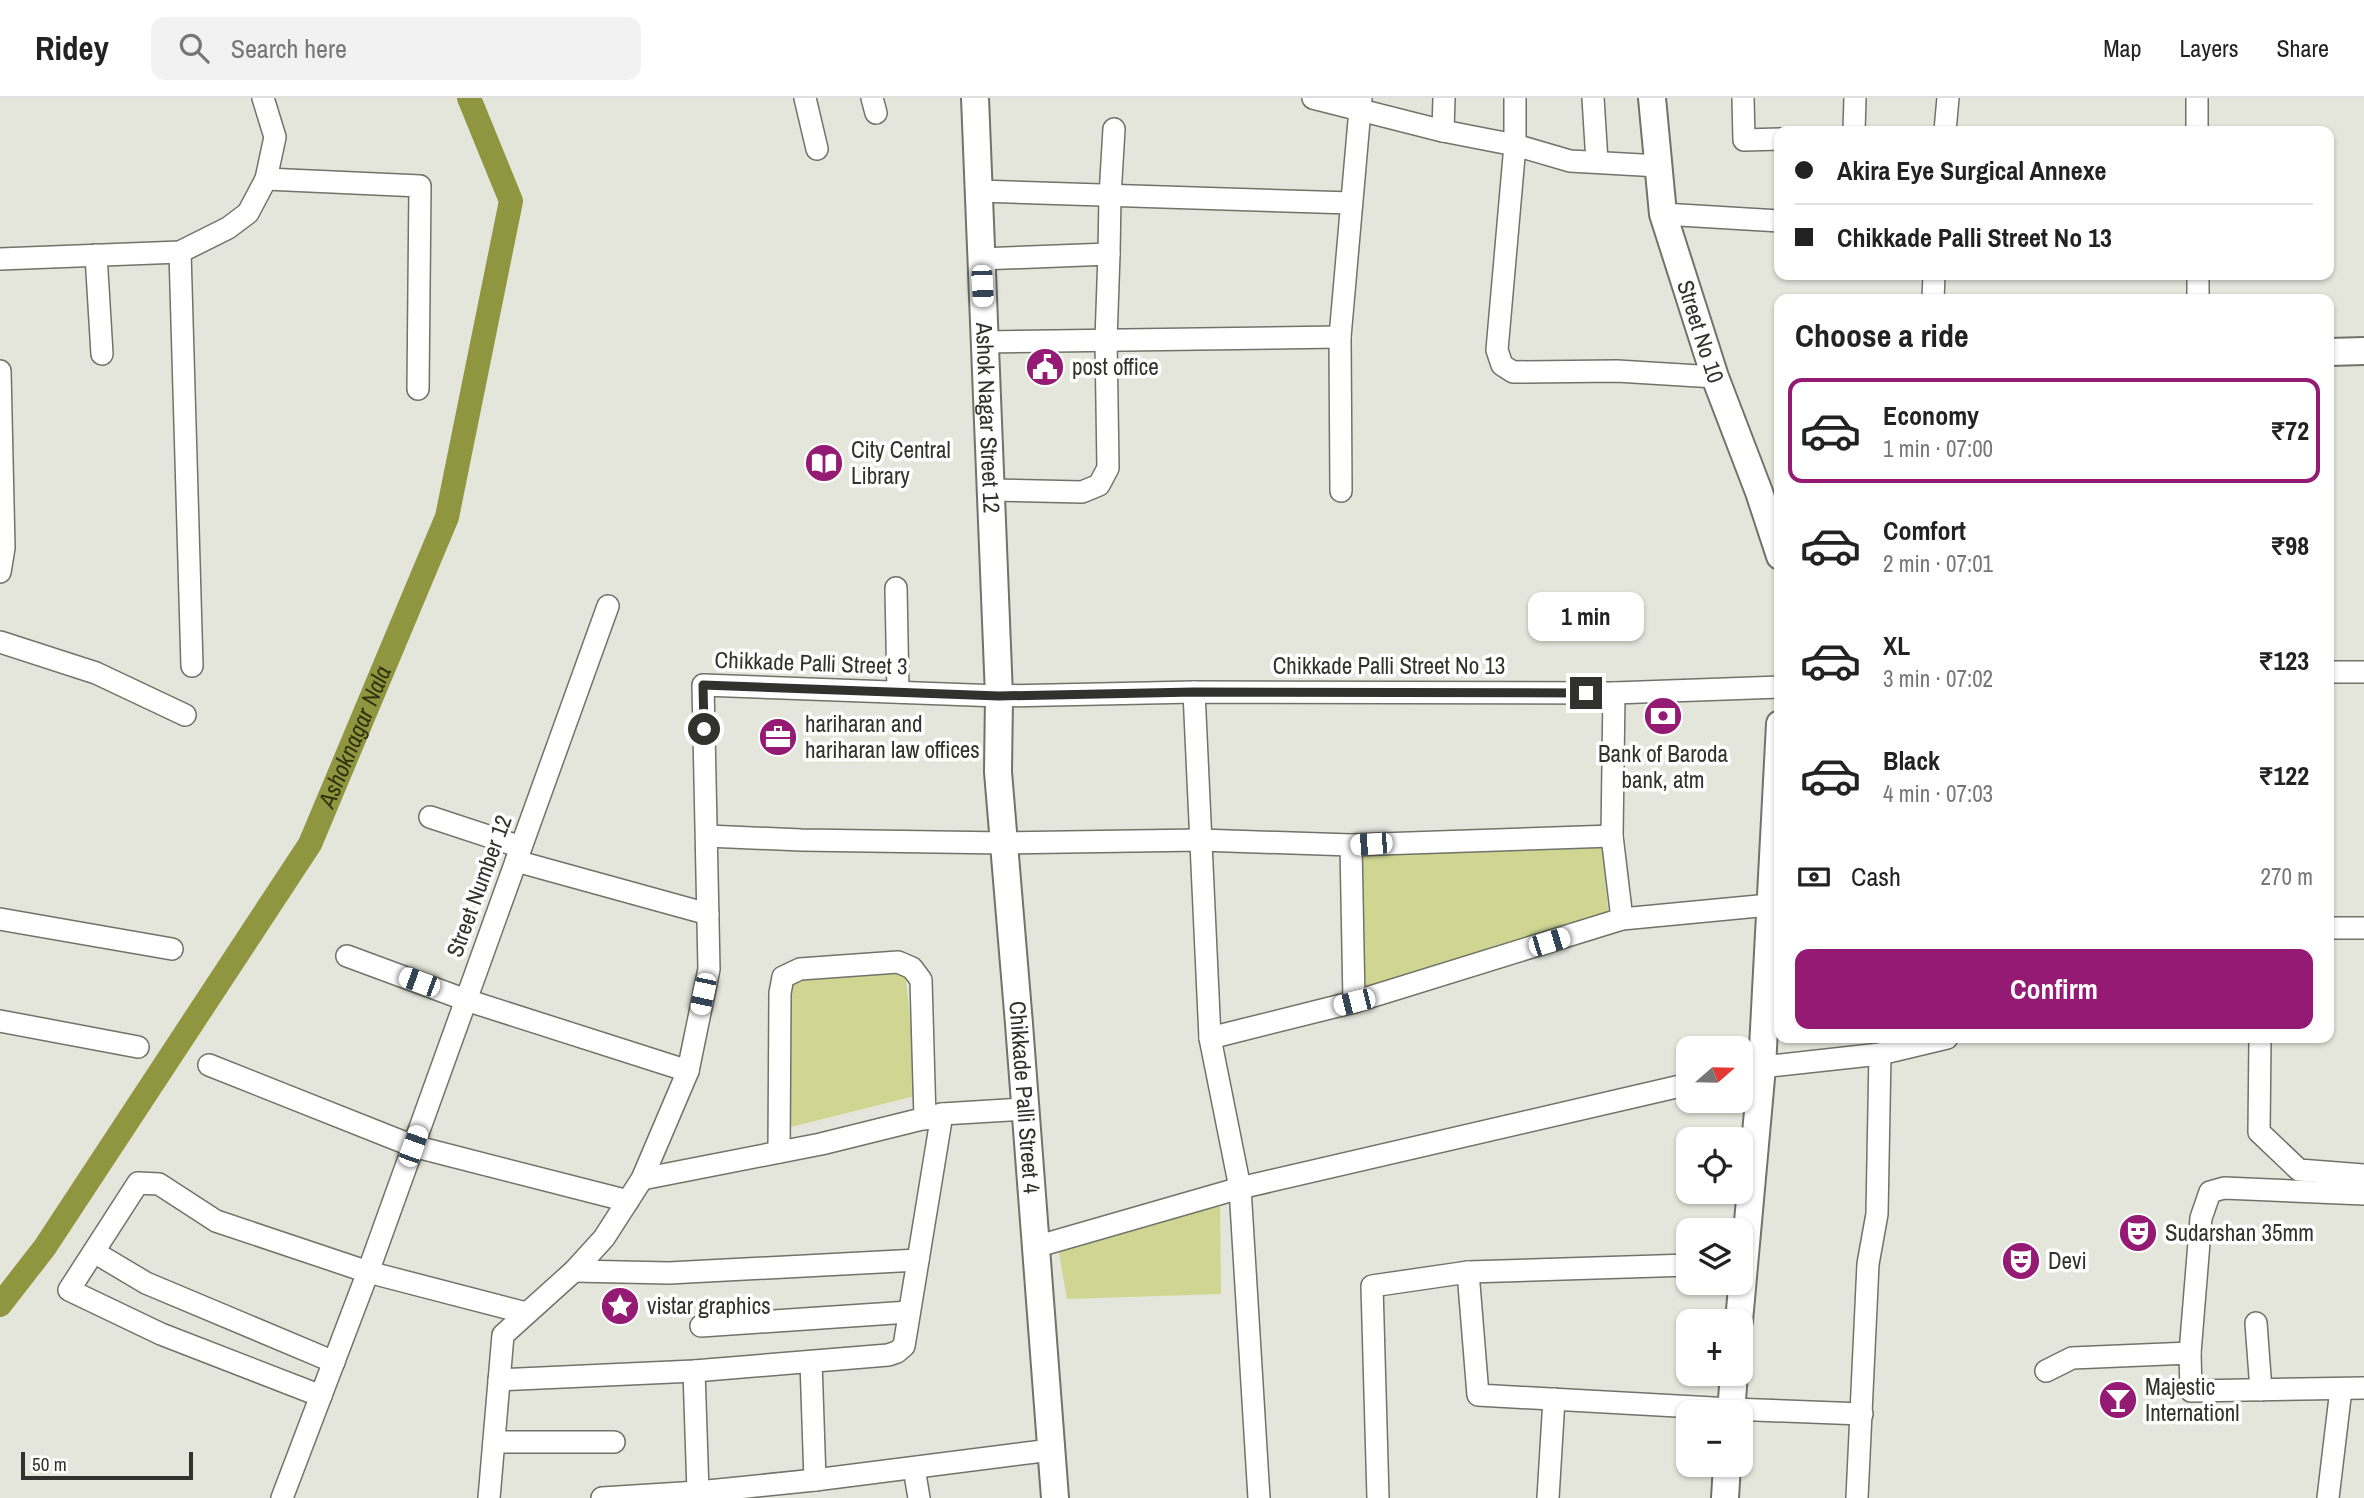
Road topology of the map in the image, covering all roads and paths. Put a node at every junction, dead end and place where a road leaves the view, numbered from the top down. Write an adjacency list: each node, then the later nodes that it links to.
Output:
1 (263, 98): 24 (street)
2 (805, 98): 21 (street)
3 (975, 98): 25 (street, Ashok Nagar Street 12)
4 (1313, 98): 13 (street)
5 (1444, 98): 18 (street)
6 (1515, 98): 20 (street)
7 (1593, 98): 22 (street)
8 (1652, 98): 23 (street, Street No 10)
9 (1743, 98): 19 (street)
10 (1855, 98): 14 (street)
11 (1948, 98): 15 (street)
12 (2197, 98): 16 (street)
13 (1361, 105): 18 (street); 27 (street)
14 (1854, 126)
15 (1945, 126)
16 (2197, 126)
17 (1114, 129): 26 (street)
18 (1443, 131): 20 (street)
19 (1774, 139)
20 (1515, 145): 22 (street); 42 (street)
21 (817, 149)
22 (1597, 162): 23 (street)
23 (1658, 166): 28 (street, Street No 10)
24 (266, 179): 30 (street); 43 (street)
25 (978, 191): 26 (street); 34 (street, Ashok Nagar Street 12)
26 (1110, 196): 27 (street); 31 (street)
27 (1352, 203): 35 (street)
28 (1663, 214): 29 (street); 42 (street, Street No 10)
29 (1774, 221)
30 (180, 252): 32 (street); 52 (street)
31 (1109, 254): 34 (street); 36 (street)
32 (96, 255): 33 (street); 40 (street)
33 (0, 259)
34 (981, 259): 37 (street, Ashok Nagar Street 12)
35 (1340, 337): 36 (street); 46 (street)
36 (1105, 340): 37 (street); 45 (street)
37 (985, 342): 45 (street, Ashok Nagar Street 12)
38 (2364, 351): 39 (street)
39 (2334, 352)
40 (102, 354)
41 (0, 371): 44 (street)
42 (1716, 377): 47 (street, Street No 10)
43 (418, 390)
44 (1, 452): 48 (street)
45 (990, 490): 59 (street, Ashok Nagar Street 12)
46 (1341, 491)
47 (1774, 538)
48 (0, 572)
49 (896, 588): 56 (street)
50 (608, 606): 68 (street, Street Number 12)
51 (0, 642): 60 (street)
52 (192, 666)
53 (2334, 672): 54 (street)
54 (2364, 672)
55 (1774, 687): 58 (street, Chikkade Palli Street No 13)
56 (898, 692): 59 (street, Chikkade Palli Street 3); 63 (street, Chikkade Palli Street 3)
57 (1194, 692): 58 (street, Chikkade Palli Street No 13); 59 (street, Chikkade Palli Street No 13); 65 (street)
58 (1614, 693): 64 (street)
59 (999, 696): 66 (street, Chikkade Palli Street 4)
60 (185, 715)
61 (430, 817): 68 (street)
62 (1774, 823): 69 (street)
63 (707, 836): 66 (street); 70 (street, Chikkade Palli Street 3)
64 (1612, 836): 67 (street); 72 (street)
65 (1200, 840): 66 (street); 67 (street); 80 (street)
66 (1005, 843): 90 (street, Chikkade Palli Street 4)
67 (1351, 845): 78 (street)
68 (518, 854): 70 (street); 77 (street, Street Number 12)
69 (1769, 905): 72 (street); 84 (street)
70 (708, 914): 88 (street, Chikkade Palli Street 3)
71 (0, 919): 75 (street)
72 (1622, 919): 78 (street)
73 (2334, 928): 74 (street)
74 (2364, 928)
75 (172, 949)
76 (347, 956): 77 (street)
77 (466, 1000): 88 (street); 93 (street, Street Number 12)
78 (1354, 1002): 80 (street)
79 (0, 1021): 83 (street)
80 (1210, 1038): 97 (street)
81 (1926, 1043): 85 (street)
82 (2260, 1043): 95 (street)
83 (138, 1047)
84 (1754, 1050)
85 (1880, 1054): 87 (street); 125 (street)
86 (209, 1065): 93 (street)
87 (1754, 1069)
88 (688, 1071): 96 (street, Chikkade Palli Street 3)
89 (1676, 1087): 97 (street)
90 (1024, 1109): 92 (street); 101 (street, Chikkade Palli Street 4)
91 (1750, 1113): 100 (street)
92 (934, 1116): 94 (street); 94 (street); 103 (street)
93 (413, 1146): 99 (street); 106 (street, Street Number 12)
94 (779, 1152): 96 (street)
95 (2364, 1175)
96 (642, 1179): 99 (street, Chikkade Palli Street 3)
97 (1240, 1188): 101 (street); 138 (street)
98 (2364, 1194): 112 (street)
99 (628, 1201): 105 (street, Chikkade Palli Street 3)
100 (1744, 1218)
101 (1035, 1247): 128 (street, Chikkade Palli Street 4)
102 (94, 1252): 106 (street); 113 (street); 121 (street)
103 (918, 1260): 105 (street); 108 (street)
104 (1676, 1265): 107 (street)
105 (573, 1271): 109 (street, Chikkade Palli Street 3)
106 (368, 1272): 109 (street); 113 (street, Street Number 12)
107 (1468, 1272): 122 (street); 139 (street)
108 (909, 1312): 111 (street); 114 (street)
109 (526, 1313): 117 (street, Chikkade Palli Street 3)
110 (2256, 1322): 120 (street)
111 (701, 1326)
112 (2189, 1353): 116 (street); 120 (street)
113 (334, 1362): 121 (street, Street Number 12)
114 (811, 1362): 115 (street); 131 (street)
115 (694, 1371): 117 (street); 132 (street)
116 (2046, 1371)
117 (499, 1380): 126 (street, Chikkade Palli Street 3)
118 (2364, 1388): 119 (street)
119 (2341, 1389): 120 (street); 143 (street)
120 (2261, 1390)
121 (321, 1396): 133 (street, Street Number 12)
122 (1554, 1399): 123 (street); 140 (street)
123 (1676, 1407)
124 (1753, 1412): 125 (street)
125 (1862, 1414): 142 (street)
126 (494, 1442): 127 (street); 134 (street, Chikkade Palli Street 3)
127 (614, 1442)
128 (1051, 1450): 129 (street); 137 (street, Chikkade Palli Street 4)
129 (914, 1468): 131 (street); 136 (street)
130 (1726, 1477): 141 (street)
131 (815, 1480): 132 (street)
132 (698, 1492): 135 (street)
133 (282, 1498)
134 (489, 1498)
135 (602, 1498)
136 (919, 1498)
137 (1055, 1498)
138 (1259, 1498)
139 (1378, 1498)
140 (1548, 1498)
141 (1725, 1498)
142 (1857, 1498)
143 (2328, 1498)

